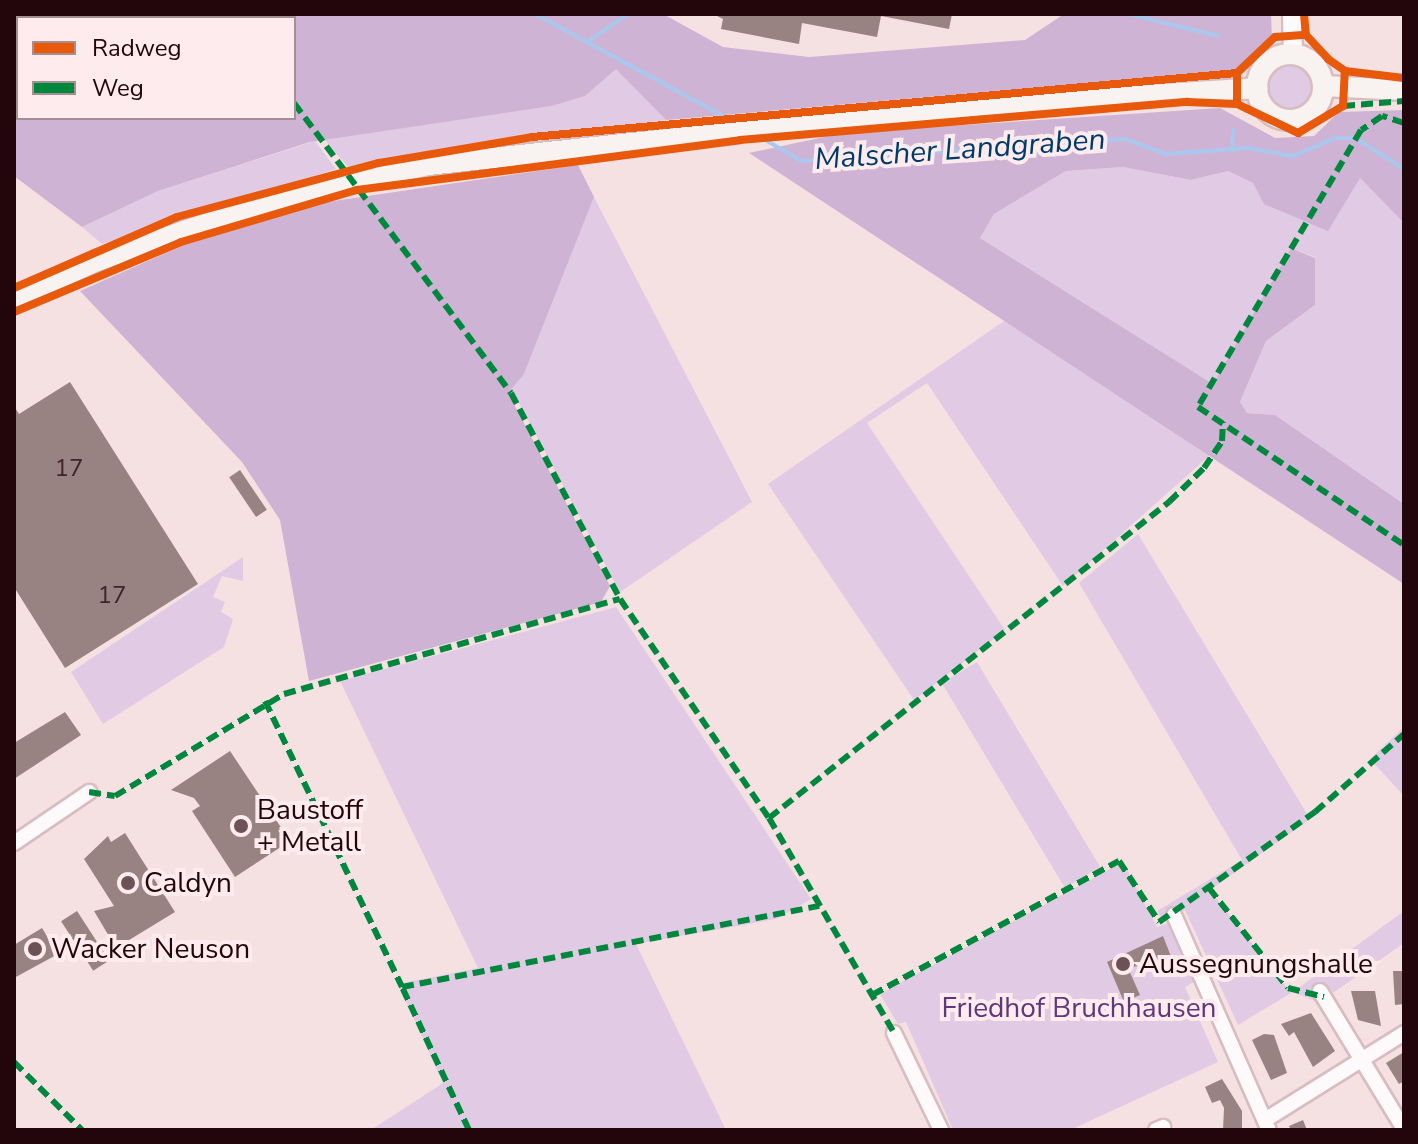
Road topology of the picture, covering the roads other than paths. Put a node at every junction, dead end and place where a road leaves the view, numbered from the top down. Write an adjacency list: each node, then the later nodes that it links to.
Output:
1 (1292, 14): 2 (street)
2 (1293, 55): 3 (main road); 4 (main road)
3 (1323, 86): 4 (main road); 5 (main road)
4 (1257, 88): 6 (main road)
5 (1404, 90)
6 (14, 299)
7 (89, 792): 8 (street)
8 (14, 843)
9 (1174, 915): 14 (street)
10 (1320, 991): 13 (street)
11 (894, 1033): 16 (street)
12 (1404, 1033): 13 (street)
13 (1361, 1060): 14 (street); 15 (street)
14 (1267, 1125)
15 (1404, 1129)
16 (941, 1130)

